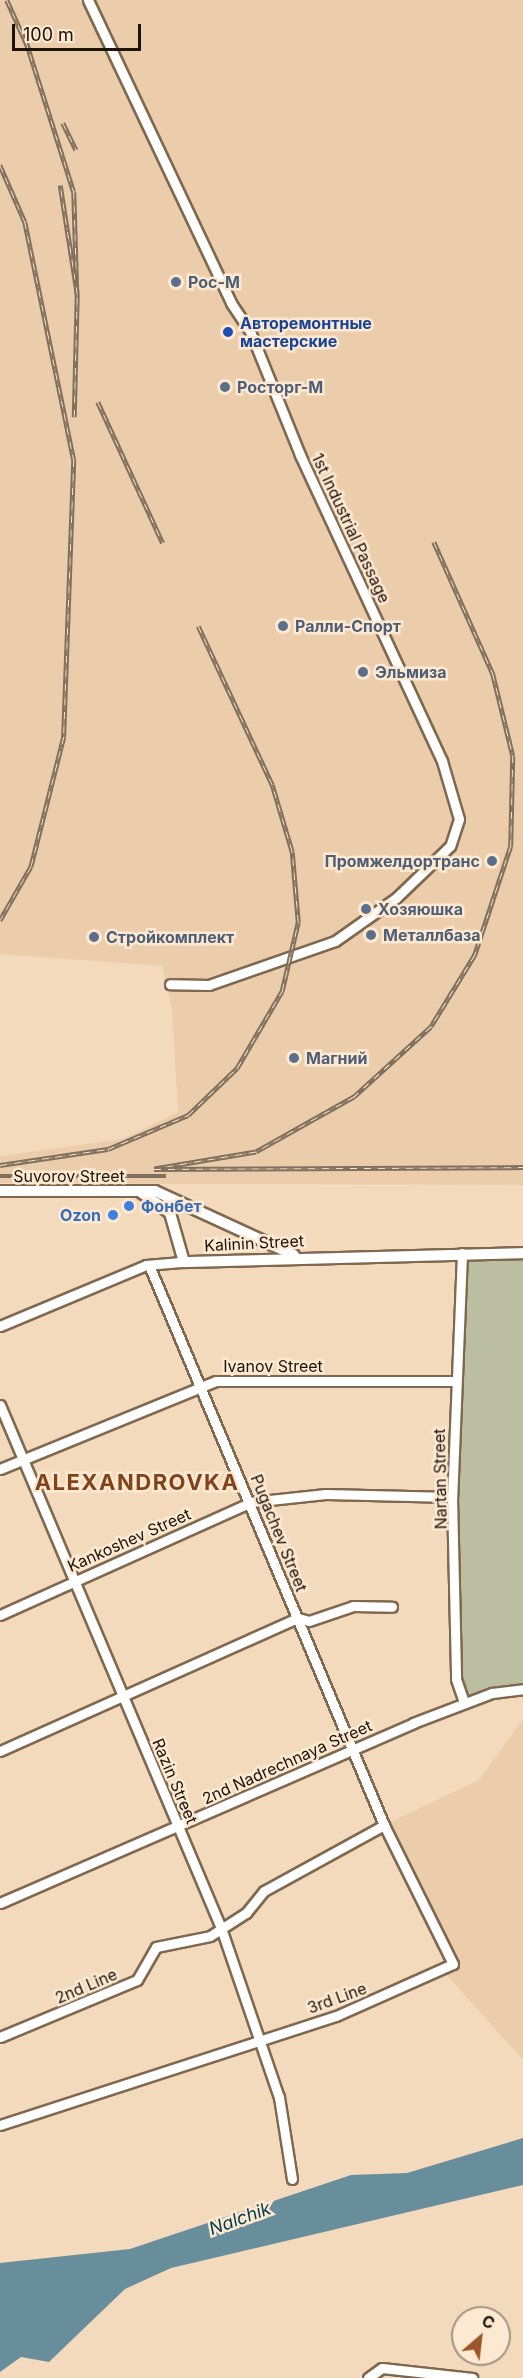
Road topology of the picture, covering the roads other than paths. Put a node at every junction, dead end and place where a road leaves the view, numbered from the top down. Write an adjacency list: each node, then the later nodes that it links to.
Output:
1 (88, 0): 2 (street, 1st Industrial Passage)
2 (170, 984)
3 (0, 1191): 4 (main road, Suvorov Street)
4 (139, 1191): 7 (main road, Suvorov Street); 8 (main road)
5 (462, 1253): 6 (main road, Kalinin Street); 7 (main road, Kalinin Street); 11 (street, Nartan Street)
6 (523, 1253)
7 (297, 1256): 8 (main road, Kalinin Street)
8 (184, 1262): 9 (street, Kalinin Street)
9 (149, 1265): 10 (street, Kalinin Street); 12 (street, Pugachev Street)
10 (0, 1326)
11 (455, 1382): 12 (street, Ivanov Street); 16 (street, Nartan Street)
12 (200, 1385): 14 (street, Ivanov Street); 17 (street, Pugachev Street)
13 (0, 1405): 14 (street, Razin Street)
14 (22, 1460): 15 (street, Ivanov Street); 18 (street, Razin Street)
15 (0, 1469)
16 (452, 1497): 17 (street, Kankoshev Street); 24 (street, Nartan Street)
17 (251, 1502): 18 (street, Kankoshev Street); 21 (street, Pugachev Street)
18 (76, 1581): 20 (street, Kankoshev Street); 23 (street, Razin Street)
19 (392, 1607): 21 (street)
20 (0, 1615)
21 (298, 1618): 23 (street); 25 (street, Pugachev Street)
22 (523, 1689): 24 (street, 2nd Nadrechnaya Street)
23 (123, 1695): 26 (street); 28 (street, Razin Street)
24 (464, 1702): 25 (street, 2nd Nadrechnaya Street)
25 (353, 1748): 27 (street, 3rd Line); 28 (street, 2nd Nadrechnaya Street)
26 (0, 1751)
27 (384, 1825): 30 (street, 2nd Line); 32 (street, 3rd Line)
28 (178, 1826): 29 (street, 2nd Nadrechnaya Street); 30 (street, Razin Street)
29 (0, 1903)
30 (221, 1928): 31 (street, 2nd Line); 32 (street, Razin Street)
31 (0, 2037)
32 (261, 2040): 33 (street, 3rd Line); 34 (street, Razin Street)
33 (1, 2124)
34 (292, 2179)
35 (369, 2376): 36 (street)
36 (472, 2378)

